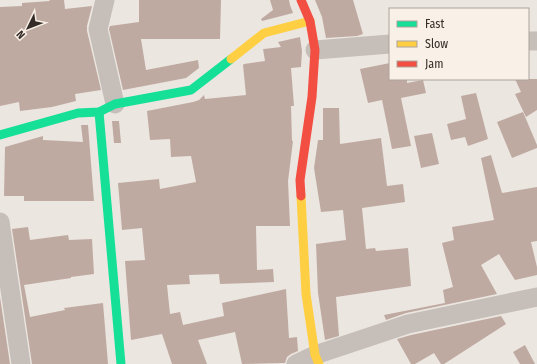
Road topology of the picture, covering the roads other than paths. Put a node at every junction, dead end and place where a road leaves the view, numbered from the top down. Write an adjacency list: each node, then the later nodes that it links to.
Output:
1 (105, 0): 6 (street)
2 (301, 0): 3 (street)
3 (310, 21): 5 (street); 6 (street)
4 (389, 44): 5 (street)
5 (315, 50): 10 (street)
6 (107, 108): 7 (street); 12 (street)
7 (0, 135)
8 (0, 222): 11 (street)
9 (537, 297): 10 (street)
10 (317, 360): 13 (street)
11 (21, 364)
12 (121, 364)
13 (296, 364)

